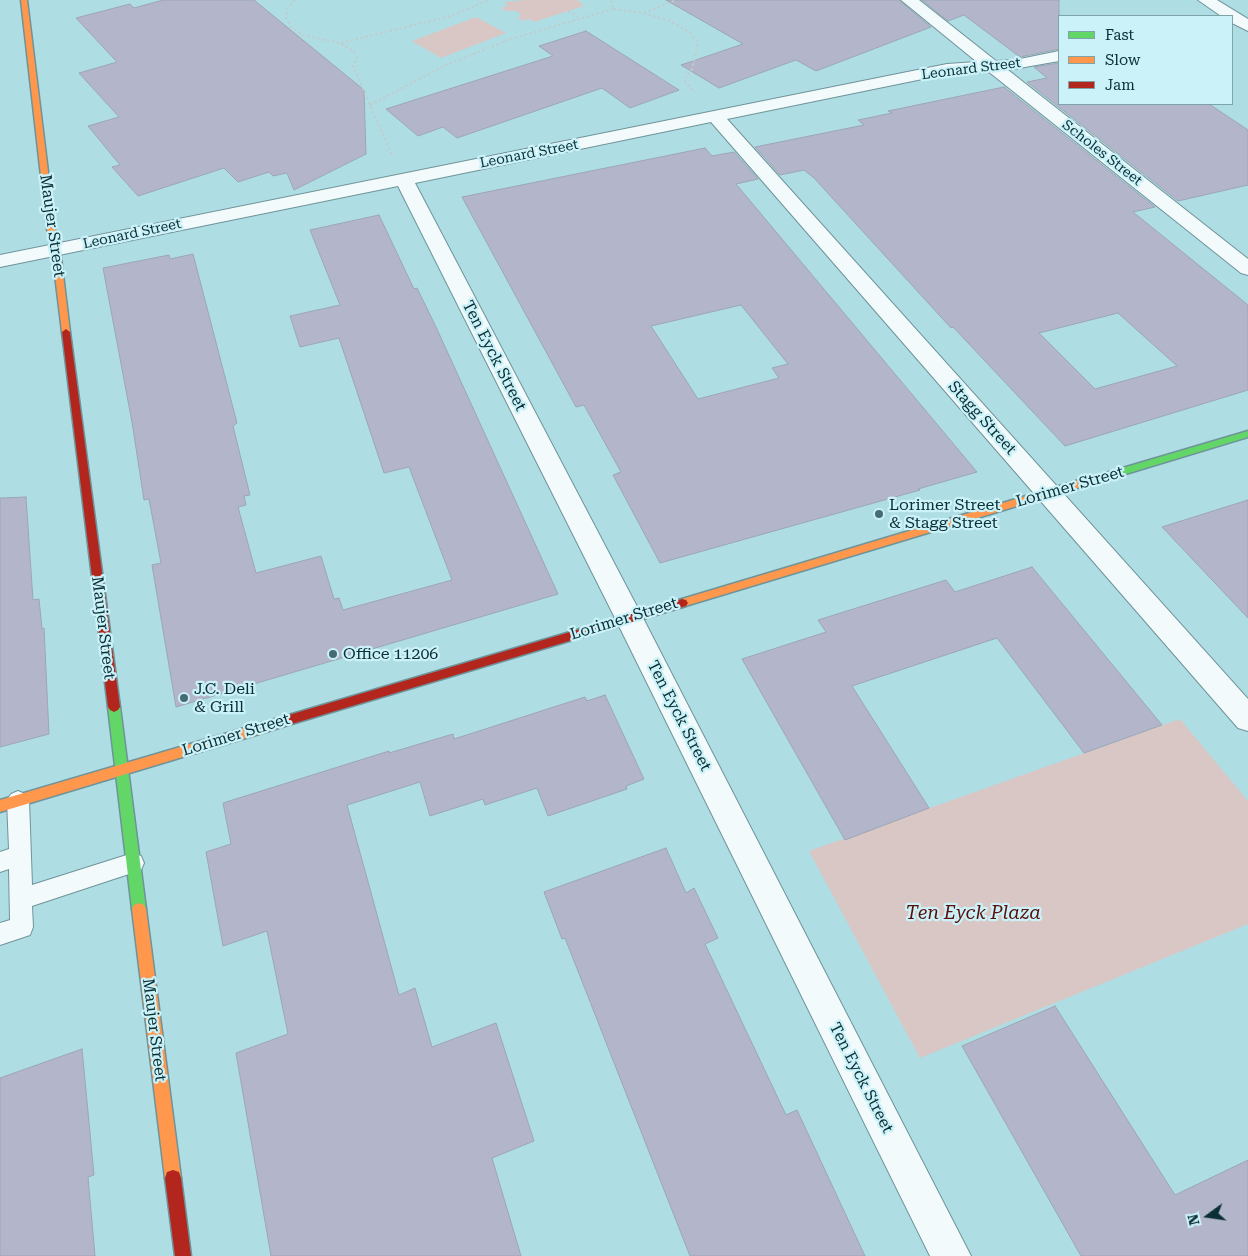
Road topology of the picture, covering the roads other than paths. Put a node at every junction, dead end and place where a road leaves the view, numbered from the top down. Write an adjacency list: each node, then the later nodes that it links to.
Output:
1 (24, 0): 9 (street, Maujer Street)
2 (909, 0): 6 (street, Scholes Street)
3 (1206, 0): 4 (street)
4 (1231, 15)
5 (1058, 56): 6 (street, Leonard Street)
6 (992, 66): 7 (street, Leonard Street); 11 (street, Scholes Street)
7 (716, 117): 8 (street, Leonard Street); 13 (street, Stagg Street)
8 (398, 168): 9 (street, Leonard Street); 14 (street, Ten Eyck Street)
9 (56, 250): 10 (street, Leonard Street); 16 (street, Maujer Street)
10 (0, 261)
11 (1248, 269)
12 (1248, 434): 13 (street, Lorimer Street)
13 (1048, 493): 14 (street, Lorimer Street); 15 (street, Stagg Street)
14 (629, 618): 16 (street, Lorimer Street); 23 (street, Ten Eyck Street)
15 (1248, 719)
16 (121, 769): 17 (street, Lorimer Street); 19 (street, Maujer Street)
17 (9, 803): 18 (lane)
18 (10, 859): 20 (lane)
19 (133, 863): 20 (lane); 22 (street, Maujer Street)
20 (21, 899): 21 (lane)
21 (0, 934)
22 (184, 1256)
23 (951, 1256)

